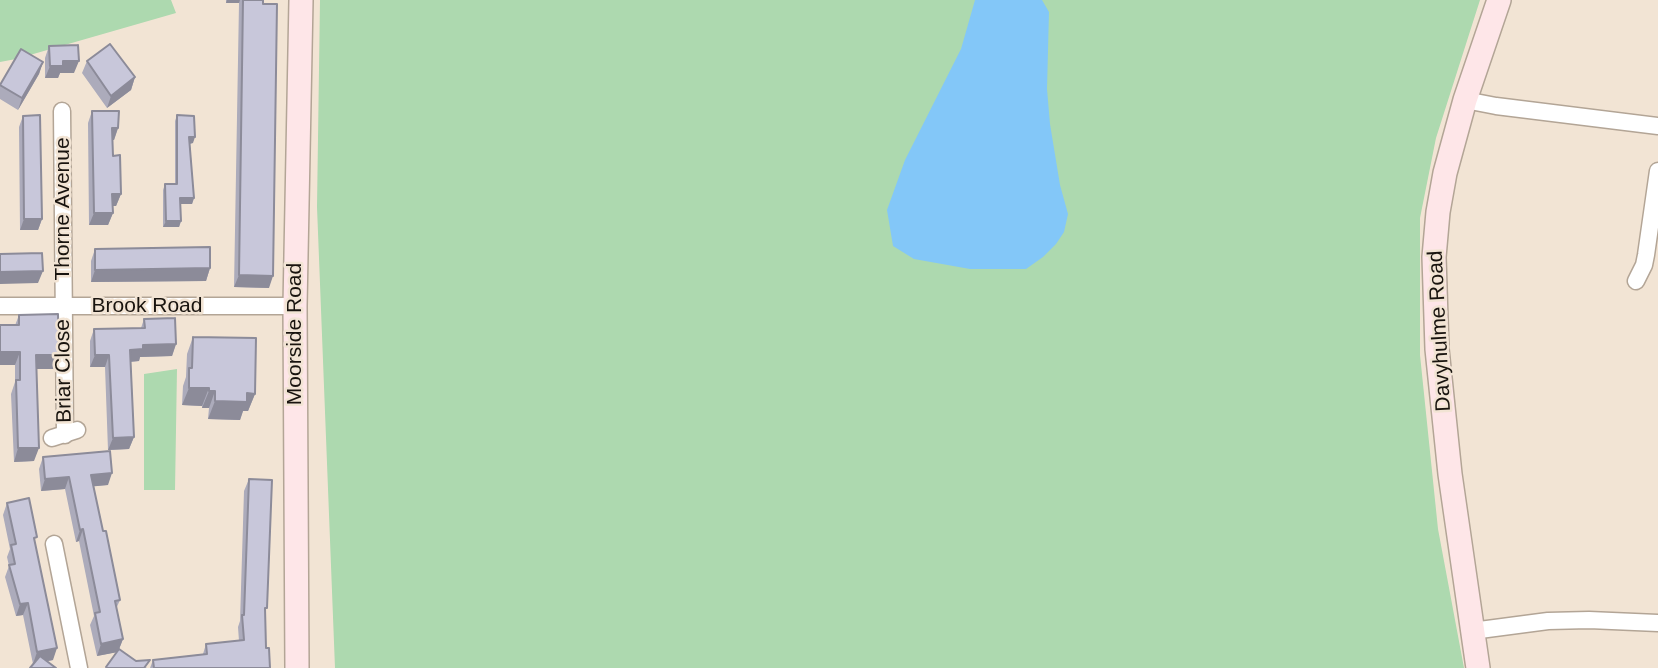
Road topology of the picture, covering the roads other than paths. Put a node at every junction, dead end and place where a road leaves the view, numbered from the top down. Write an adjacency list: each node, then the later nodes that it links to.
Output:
1 (301, 0): 10 (street, Moorside Road)
2 (1499, 0): 3 (street, Davyhulme Road)
3 (1465, 100): 5 (street); 14 (street, Davyhulme Road)
4 (62, 111): 9 (street, Thorne Avenue)
5 (1658, 126)
6 (1658, 171): 7 (street)
7 (1636, 281)
8 (0, 306): 9 (street, Brook Road)
9 (63, 306): 10 (street, Brook Road); 11 (street, Briar Close)
10 (295, 306): 16 (street, Moorside Road)
11 (65, 434)
12 (54, 544): 15 (street)
13 (1658, 623): 14 (street)
14 (1472, 631): 17 (street, Davyhulme Road)
15 (79, 668)
16 (297, 668)
17 (1478, 668)

